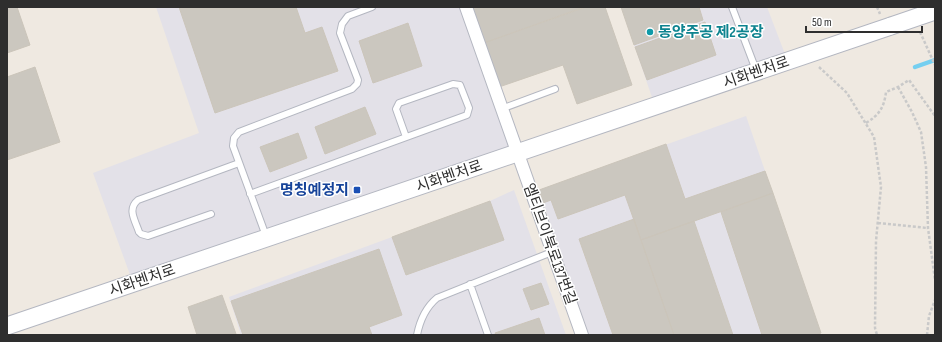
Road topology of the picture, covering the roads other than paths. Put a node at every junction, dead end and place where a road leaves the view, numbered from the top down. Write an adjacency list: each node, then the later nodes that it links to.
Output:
1 (372, 7): 10 (lane)
2 (466, 7): 7 (street, 엠티브이북로137번길)
3 (732, 7): 5 (lane)
4 (935, 11): 5 (street, 시화벤처로, bridge)
5 (757, 71): 9 (street, 시화벤처로)
6 (555, 89): 7 (lane)
7 (501, 109): 9 (street, 엠티브이북로137번길)
8 (406, 137): 8 (lane); 11 (lane)
9 (517, 153): 13 (street, 시화벤처로); 14 (street, 엠티브이북로137번길)
10 (239, 163): 11 (lane); 12 (lane)
11 (250, 194): 13 (lane)
12 (211, 214)
13 (266, 238): 16 (street, 시화벤처로)
14 (552, 252): 15 (lane); 19 (street, 엠티브이북로137번길)
15 (470, 284): 17 (lane); 18 (lane)
16 (7, 326)
17 (417, 335)
18 (488, 335)
19 (582, 335)

